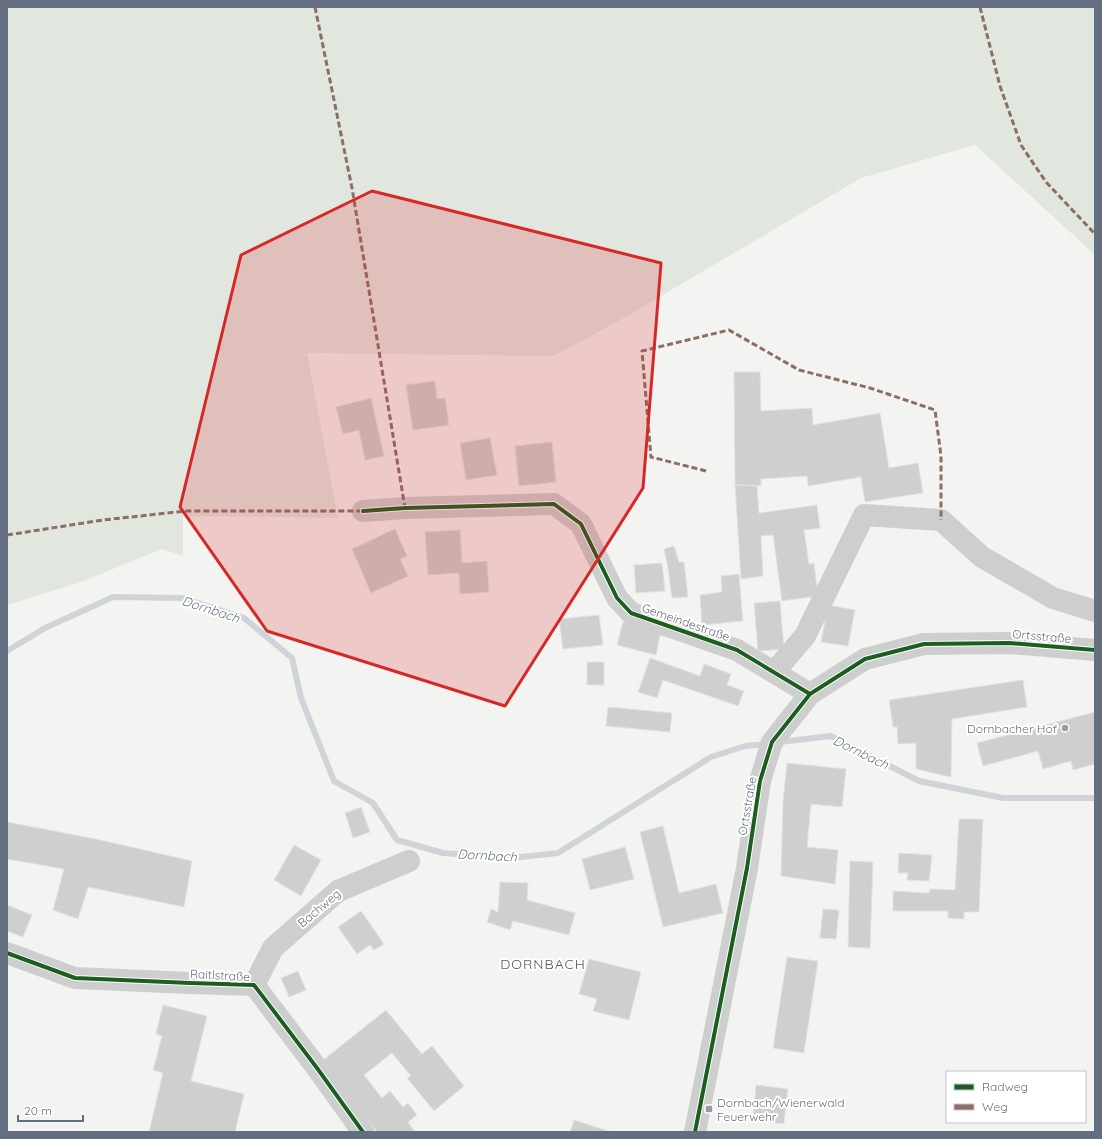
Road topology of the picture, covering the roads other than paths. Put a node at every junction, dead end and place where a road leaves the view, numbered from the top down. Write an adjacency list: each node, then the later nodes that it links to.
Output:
1 (363, 511): 4 (street, Gemeindestraße)
2 (1095, 611): 4 (street)
3 (1095, 650): 5 (street, Ortsstraße)
4 (774, 672): 5 (street, Gemeindestraße)
5 (810, 694): 10 (street, Ortsstraße)
6 (409, 861): 8 (street, Bachweg)
7 (7, 953): 8 (street, Raitlstraße)
8 (254, 985): 9 (street, Raitlstraße)
9 (363, 1132)
10 (695, 1132)

